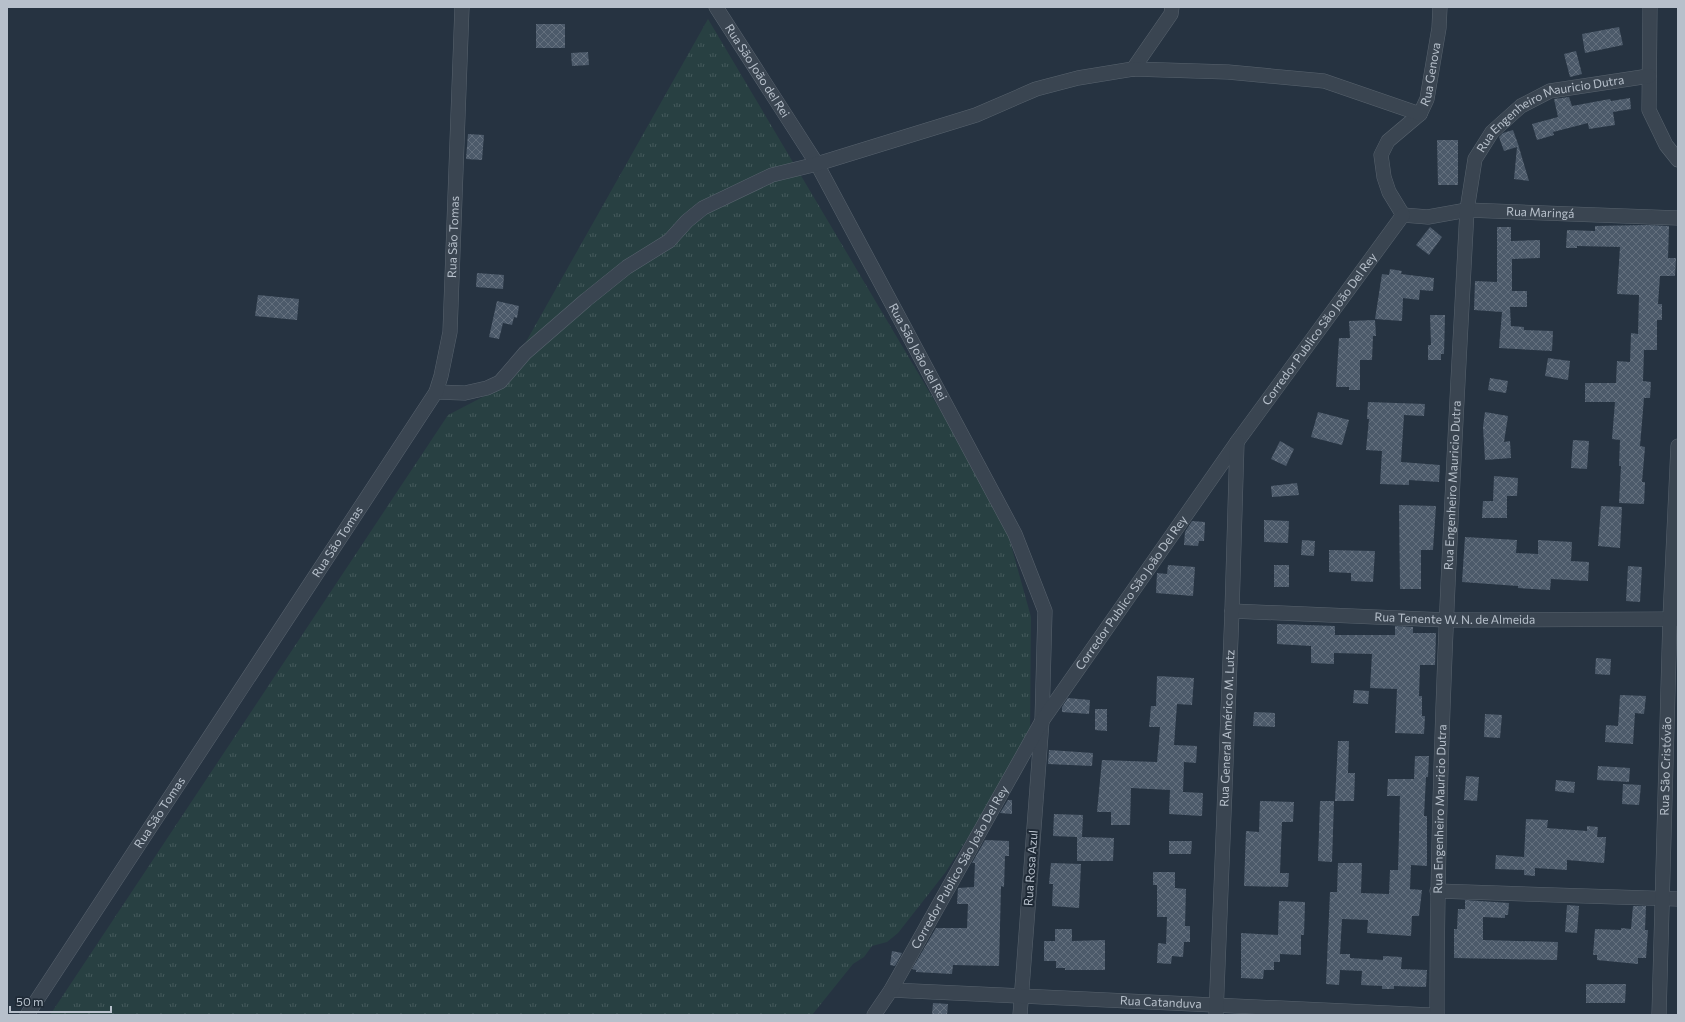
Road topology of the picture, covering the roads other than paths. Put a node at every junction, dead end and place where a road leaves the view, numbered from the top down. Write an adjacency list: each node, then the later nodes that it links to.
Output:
1 (462, 7): 14 (street, Rua São Tomas)
2 (716, 7): 10 (street, Rua São João del Rei)
3 (1172, 7): 6 (street)
4 (1440, 7): 8 (street, Rua Genova)
5 (1650, 7): 7 (street)
6 (1133, 69): 8 (street); 10 (street)
7 (1649, 76): 9 (street); 11 (street, Rua Engenheiro Mauricio Dutra)
8 (1420, 114): 12 (street, Rua Genova)
9 (1678, 160)
10 (817, 164): 14 (street); 20 (street, Rua São João del Rei)
11 (1467, 210): 12 (street, Rua Maringá); 13 (street, Rua Maringá); 19 (street, Rua Engenheiro Mauricio Dutra)
12 (1403, 215): 15 (street, Corredor Publico São João Del Rey)
13 (1678, 218)
14 (436, 392): 27 (street, Rua São Tomas)
15 (1237, 442): 17 (street, Rua General Américo M. Lutz); 20 (street, Corredor Publico São João Del Rey)
16 (1678, 446): 18 (street, Rua São Cristóvão)
17 (1232, 611): 19 (street, Rua Tenente W. N. de Almeida); 26 (street, Rua General Américo M. Lutz)
18 (1674, 619): 19 (street, Rua Tenente W. N. de Almeida); 22 (street, Rua São Cristóvão)
19 (1446, 620): 21 (street, Rua Engenheiro Mauricio Dutra)
20 (1042, 721): 24 (street, Corredor Publico São João Del Rey); 25 (street, Rua Rosa Azul)
21 (1437, 891): 22 (street); 31 (street, Rua Engenheiro Mauricio Dutra)
22 (1663, 899): 23 (street); 32 (street, Rua São Cristóvão)
23 (1678, 899)
24 (891, 990): 25 (street, Rua Catanduva); 28 (street, Corredor Publico São João Del Rey)
25 (1021, 996): 26 (street, Rua Catanduva); 29 (street, Rua Rosa Azul)
26 (1216, 1010): 30 (street, Rua Catanduva)
27 (27, 1015)
28 (874, 1015)
29 (1020, 1015)
30 (1430, 1015)
31 (1437, 1015)
32 (1659, 1015)

